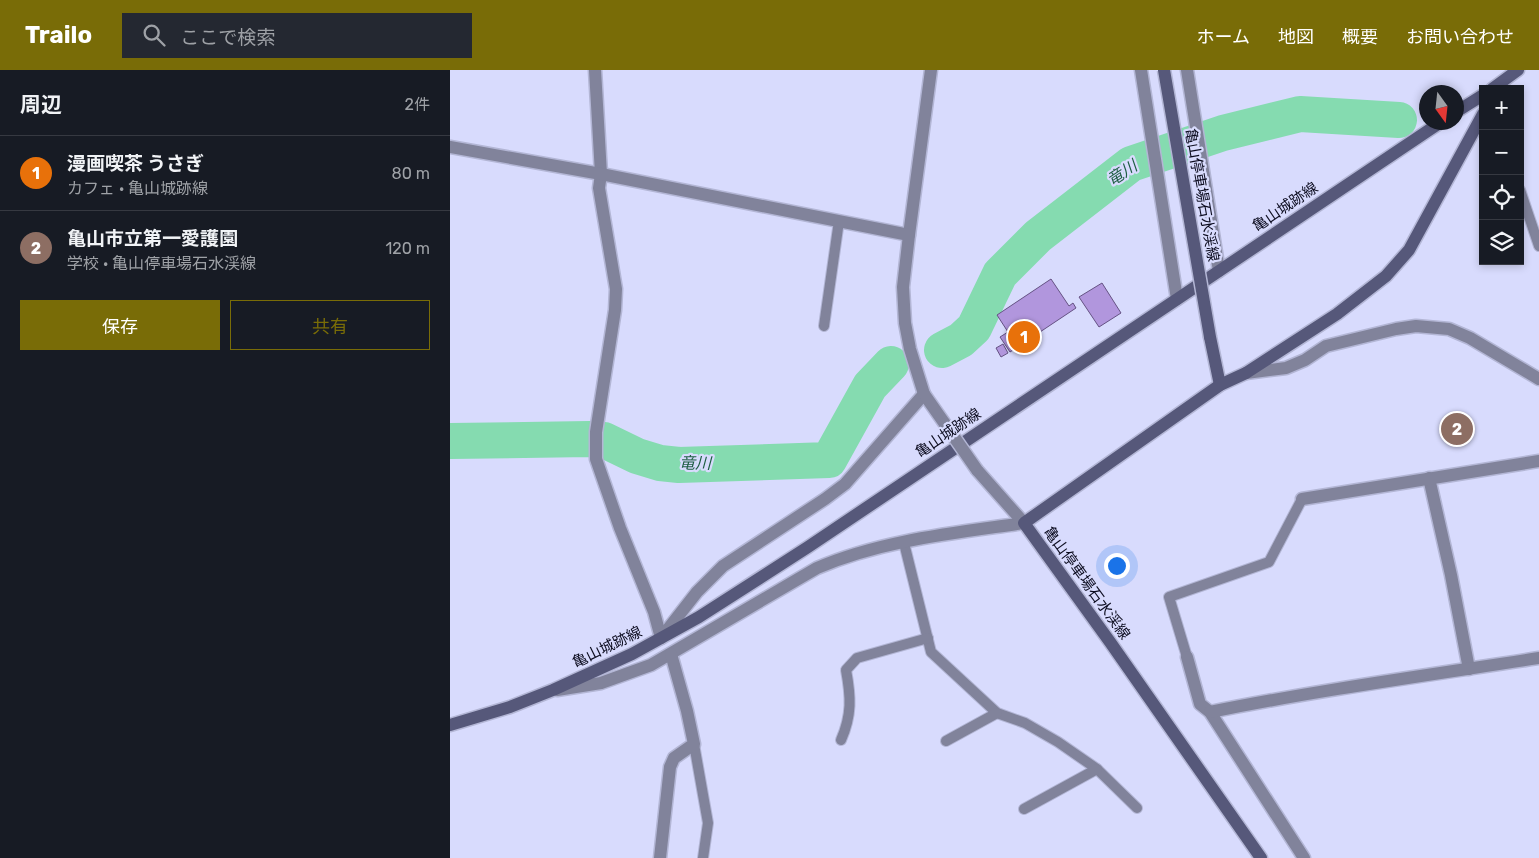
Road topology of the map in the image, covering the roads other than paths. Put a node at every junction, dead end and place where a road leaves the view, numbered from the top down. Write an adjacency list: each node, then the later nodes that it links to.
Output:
1 (595, 70): 13 (street)
2 (929, 70): 16 (street)
3 (1141, 70): 19 (street)
4 (1164, 70): 23 (main road, 亀山停車場石水渓線, bridge)
5 (1187, 70): 18 (street)
6 (1518, 70): 7 (main road)
7 (1498, 85)
8 (1479, 98): 9 (main road)
9 (1464, 107)
10 (1479, 122): 21 (main road, 亀山停車場石水渓線)
11 (1429, 130): 18 (main road, 亀山城跡線)
12 (450, 147): 13 (street)
13 (601, 174): 15 (street); 30 (street)
14 (1524, 202): 17 (lane)
15 (839, 222): 16 (street); 20 (lane)
16 (909, 235): 24 (street)
17 (1539, 246)
18 (1219, 271): 19 (main road, 亀山城跡線)
19 (1177, 299): 30 (main road, 亀山城跡線)
20 (824, 326)
21 (1246, 373): 22 (street); 23 (main road, 亀山停車場石水渓線)
22 (1539, 380)
23 (1220, 385): 28 (main road, 亀山停車場石水渓線)
24 (924, 394): 28 (street, bridge); 30 (street)
25 (1539, 461): 26 (street)
26 (1429, 478): 27 (street); 35 (street)
27 (1302, 499): 33 (lane)
28 (1024, 522): 29 (street); 48 (main road, 亀山停車場石水渓線)
29 (904, 543): 31 (lane); 32 (street)
30 (661, 638): 36 (main road, 亀山城跡線)
31 (928, 638): 38 (lane); 40 (lane)
32 (671, 654): 36 (street); 42 (street)
33 (1187, 657): 37 (street)
34 (1539, 658): 35 (street)
35 (1468, 669): 37 (street)
36 (553, 690): 39 (main road, 亀山城跡線)
37 (1210, 712): 49 (street)
38 (997, 713): 41 (lane); 43 (lane)
39 (450, 726)
40 (842, 740)
41 (946, 741)
42 (694, 744): 46 (street); 47 (lane)
43 (1097, 769): 44 (lane); 45 (lane)
44 (1137, 808)
45 (1024, 809)
46 (660, 858)
47 (703, 858)
48 (1261, 858)
49 (1304, 858)

